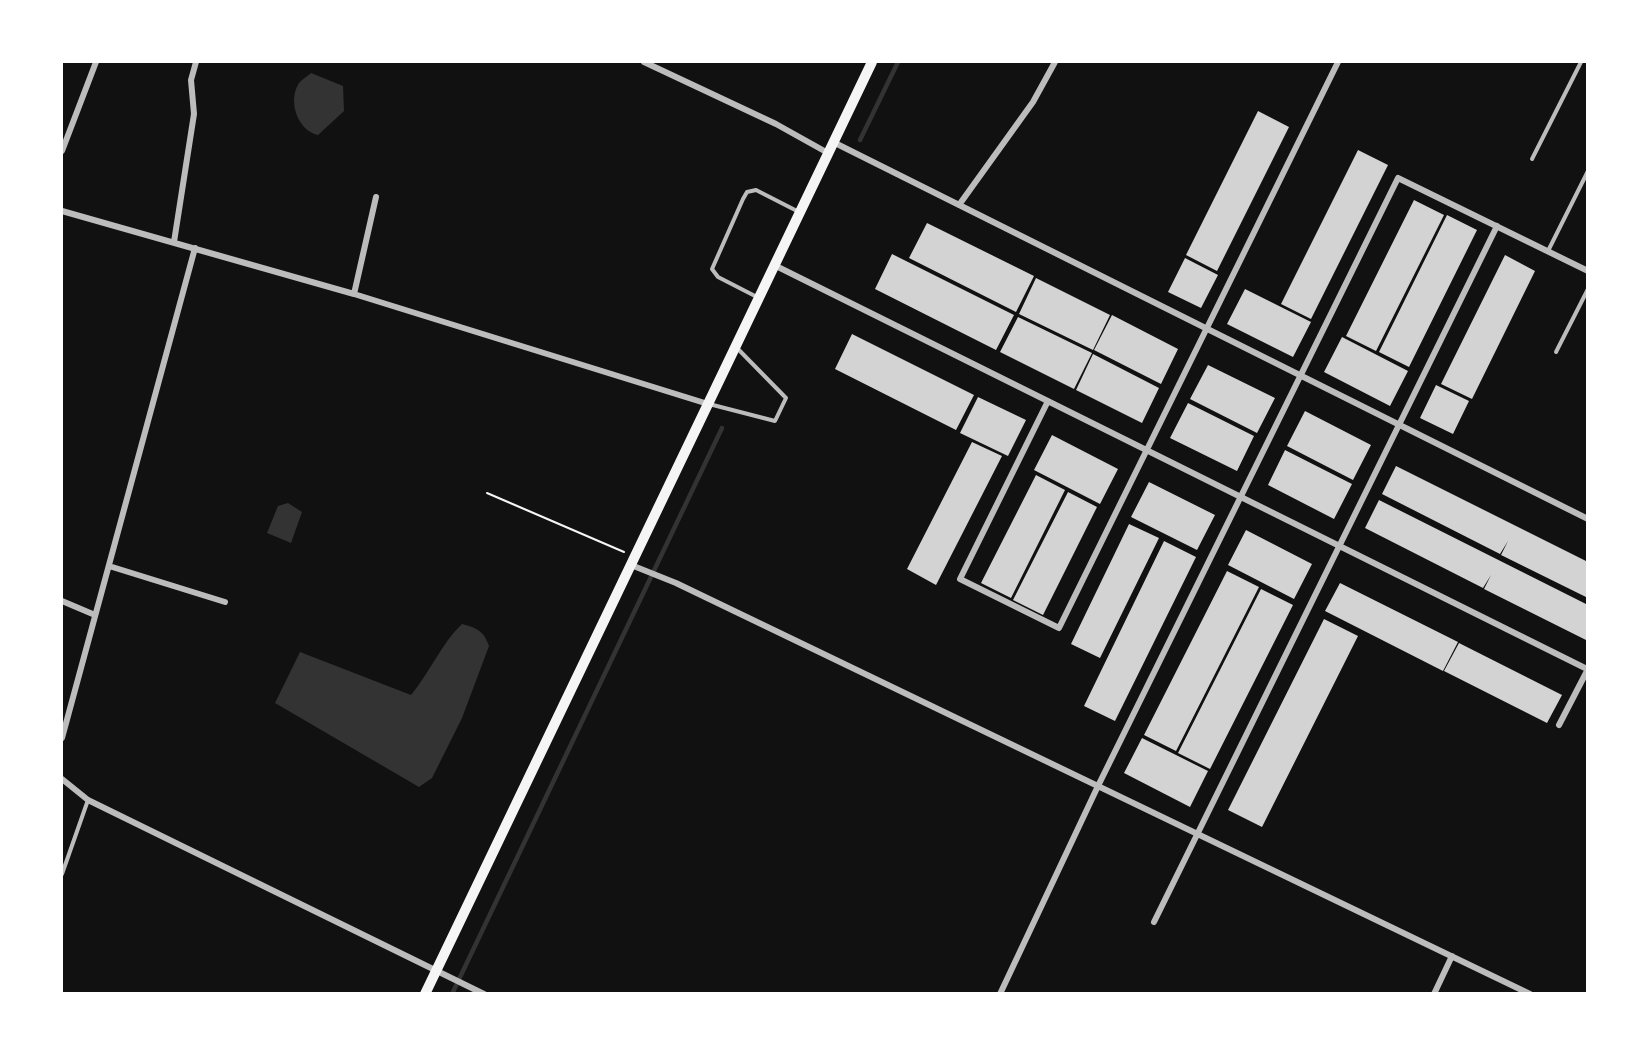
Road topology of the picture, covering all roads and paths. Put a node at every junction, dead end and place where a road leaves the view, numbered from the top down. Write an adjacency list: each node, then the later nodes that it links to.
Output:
1 (96, 62): 9 (street)
2 (196, 62): 17 (street)
3 (644, 62): 8 (street)
4 (872, 62): 8 (main road)
5 (1055, 62): 13 (street)
6 (1338, 62): 25 (street)
7 (1581, 62): 10 (lane)
8 (831, 148): 13 (street); 15 (main road)
9 (62, 151)
10 (1532, 159)
11 (1587, 171): 19 (lane)
12 (376, 197): 23 (street)
13 (959, 205): 25 (street)
14 (62, 211): 17 (street)
15 (800, 212): 20 (main road); 24 (lane)
16 (1497, 226): 19 (street); 28 (street); 31 (street)
17 (174, 243): 18 (street)
18 (195, 248): 23 (street); 38 (street)
19 (1547, 251): 21 (street)
20 (774, 265): 24 (main road); 29 (street)
21 (1587, 272)
22 (1587, 288): 27 (lane)
23 (354, 294): 30 (street)
24 (759, 298): 26 (main road)
25 (1207, 329): 28 (street); 32 (street)
26 (735, 347): 30 (main road); 30 (lane)
27 (1556, 352)
28 (1300, 375): 31 (street); 34 (street)
29 (1047, 401): 32 (street); 32 (street)
30 (708, 404): 37 (main road)
31 (1399, 424): 35 (street); 36 (street)
32 (1147, 450): 34 (street)
33 (487, 493): 37 (path)
34 (1240, 496): 36 (street); 46 (street)
35 (1587, 519)
36 (1340, 545): 42 (street); 48 (street)
37 (633, 561): 46 (street); 52 (main road)
38 (109, 566): 40 (street); 41 (street)
39 (62, 601): 41 (street)
40 (225, 602)
41 (95, 615): 44 (street)
42 (1587, 669): 43 (street)
43 (1559, 724)
44 (62, 738)
45 (62, 779): 47 (street)
46 (1098, 786): 48 (street); 55 (street)
47 (88, 800): 49 (lane); 52 (street)
48 (1198, 834): 50 (street); 51 (street)
49 (62, 874)
50 (1154, 922)
51 (1452, 956): 56 (street); 57 (street)
52 (436, 970): 53 (street); 54 (main road)
53 (482, 992)
54 (425, 993)
55 (1000, 993)
56 (1434, 993)
57 (1530, 993)

